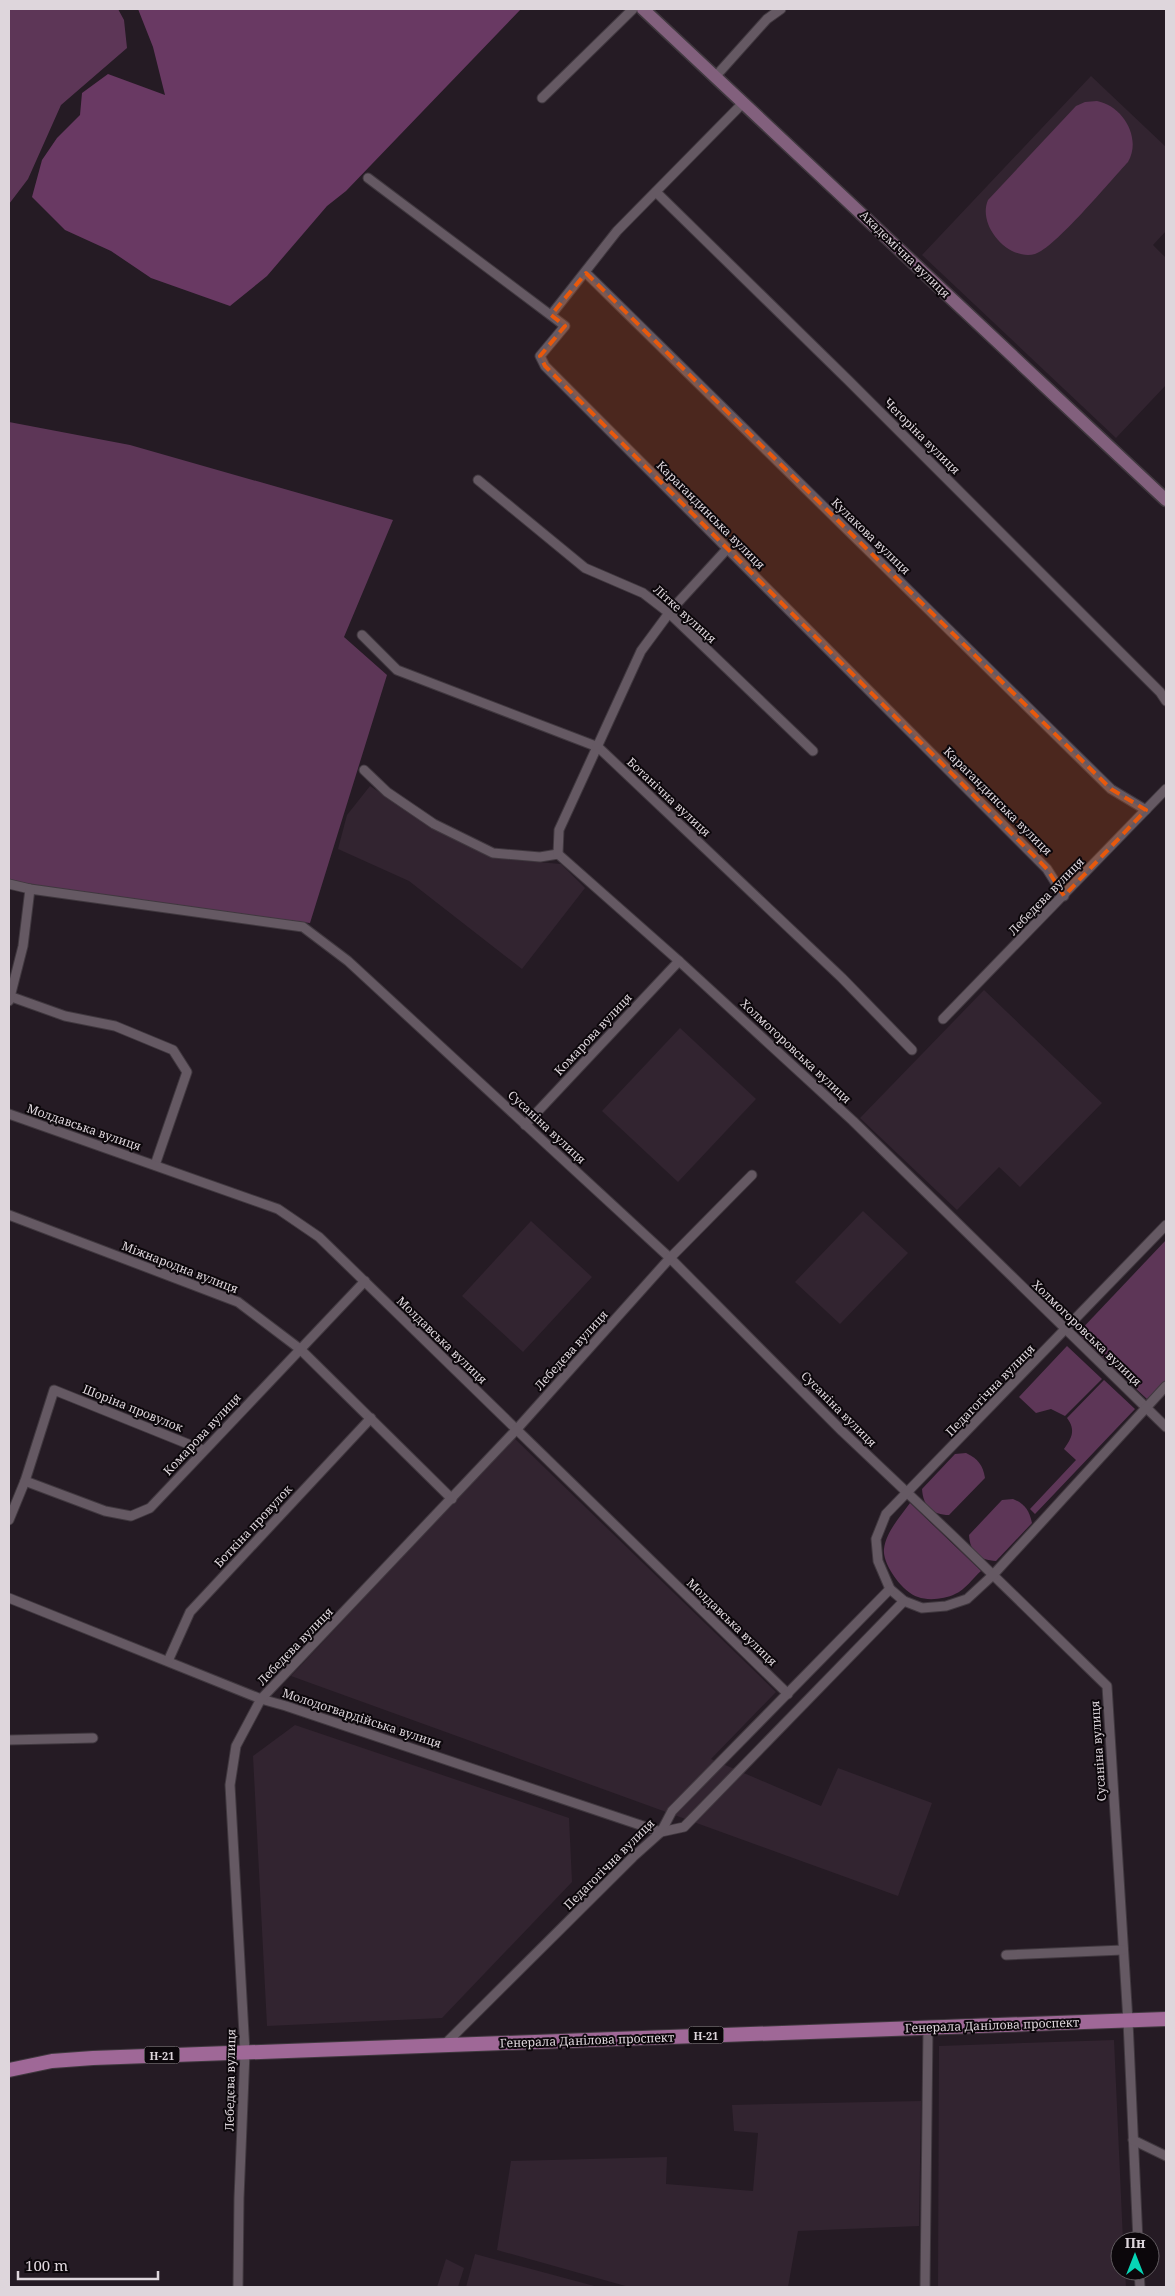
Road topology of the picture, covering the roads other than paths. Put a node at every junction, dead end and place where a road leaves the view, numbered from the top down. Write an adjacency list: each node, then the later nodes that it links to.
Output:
1 (633, 9): 5 (street)
2 (643, 9): 4 (main road, Академічна вулиця)
3 (781, 9): 4 (street)
4 (715, 77): 6 (main road, Академічна вулиця)
5 (542, 98)
6 (743, 103): 8 (street); 12 (main road, Академічна вулиця)
7 (368, 178): 10 (street, Карагандинська вулиця)
8 (656, 192): 9 (street); 16 (street, Чегоріна вулиця)
9 (586, 273): 10 (street); 21 (street, Кулакова вулиця)
10 (551, 315): 13 (street, Карагандинська вулиця)
11 (478, 480): 14 (street, Літке вулиця)
12 (1166, 500)
13 (727, 549): 14 (street); 25 (street, Карагандинська вулиця)
14 (669, 613): 17 (street); 18 (street, Літке вулиця)
15 (362, 636): 17 (street, Ботанічна вулиця)
16 (1166, 701)
17 (598, 747): 22 (street); 29 (street, Ботанічна вулиця)
18 (812, 751)
19 (364, 770): 22 (street)
20 (1166, 789): 21 (street, Лебедєва вулиця)
21 (1146, 810): 25 (street, Лебедєва вулиця)
22 (558, 854): 26 (street, Холмогоровська вулиця)
23 (9, 884): 24 (street)
24 (30, 889): 27 (street); 31 (street, Сусаніна вулиця)
25 (1064, 896): 28 (street, Лебедєва вулиця)
26 (679, 961): 31 (street, Комарова вулиця); 38 (street, Холмогоровська вулиця)
27 (9, 998): 32 (street)
28 (943, 1019)
29 (912, 1050)
30 (9, 1114): 32 (street, Молдавська вулиця)
31 (526, 1125): 36 (street, Сусаніна вулиця)
32 (155, 1166): 37 (street, Молдавська вулиця)
33 (752, 1174): 36 (street, Лебедєва вулиця)
34 (9, 1215): 39 (street, Міжнародна вулиця)
35 (1166, 1225): 38 (street, Педагогічна вулиця)
36 (670, 1258): 44 (street, Лебедєва вулиця); 47 (street, Сусаніна вулиця)
37 (365, 1281): 39 (street, Комарова вулиця); 44 (street, Молдавська вулиця)
38 (1066, 1330): 41 (street, Холмогоровська вулиця); 47 (street, Педагогічна вулиця)
39 (300, 1349): 42 (street, Міжнародна вулиця); 45 (street, Комарова вулиця)
40 (1166, 1386): 41 (street, Педагогічна вулиця)
41 (1146, 1407): 43 (street, Холмогоровська вулиця); 50 (street, Педагогічна вулиця)
42 (370, 1418): 48 (street, Міжнародна вулиця); 54 (street, Боткіна провулок)
43 (1166, 1427)
44 (516, 1430): 48 (street, Лебедєва вулиця); 55 (street, Молдавська вулиця)
45 (203, 1450): 46 (street, Комарова вулиця); 46 (street, Шоріна провулок)
46 (24, 1481): 49 (street)
47 (908, 1493): 50 (street, Сусаніна вулиця); 51 (street, Педагогічна вулиця)
48 (452, 1499): 56 (street, Лебедєва вулиця)
49 (9, 1520)
50 (993, 1575): 53 (street, Педагогічна вулиця); 60 (street, Сусаніна вулиця)
51 (890, 1589): 53 (street, Педагогічна вулиця); 55 (street, Педагогічна вулиця)
52 (9, 1598): 54 (street, Молодогвардійська вулиця)
53 (904, 1601): 59 (street)
54 (168, 1661): 56 (street, Молодогвардійська вулиця)
55 (788, 1694): 59 (street, Педагогічна вулиця)
56 (261, 1699): 59 (street, Молодогвардійська вулиця); 66 (street, Лебедєва вулиця)
57 (93, 1738): 58 (street)
58 (9, 1740)
59 (661, 1832): 65 (street, Педагогічна вулиця)
60 (1123, 1950): 61 (street); 63 (street, Сусаніна вулиця)
61 (1006, 1955)
62 (1166, 2019): 63 (main road, Генерала Данілова проспект / Н-21)
63 (1128, 2020): 64 (main road, Генерала Данілова проспект / Н-21); 68 (street, Сусаніна вулиця)
64 (928, 2028): 65 (main road, Генерала Данілова проспект / Н-21); 72 (street)
65 (444, 2045): 66 (main road, Генерала Данілова проспект / Н-21)
66 (245, 2052): 67 (main road, Генерала Данілова проспект / Н-21); 71 (street, Лебедєва вулиця)
67 (9, 2070)
68 (1133, 2140): 69 (street); 70 (street, Сусаніна вулиця)
69 (1166, 2156)
70 (1138, 2231)
71 (238, 2287)
72 (925, 2287)

